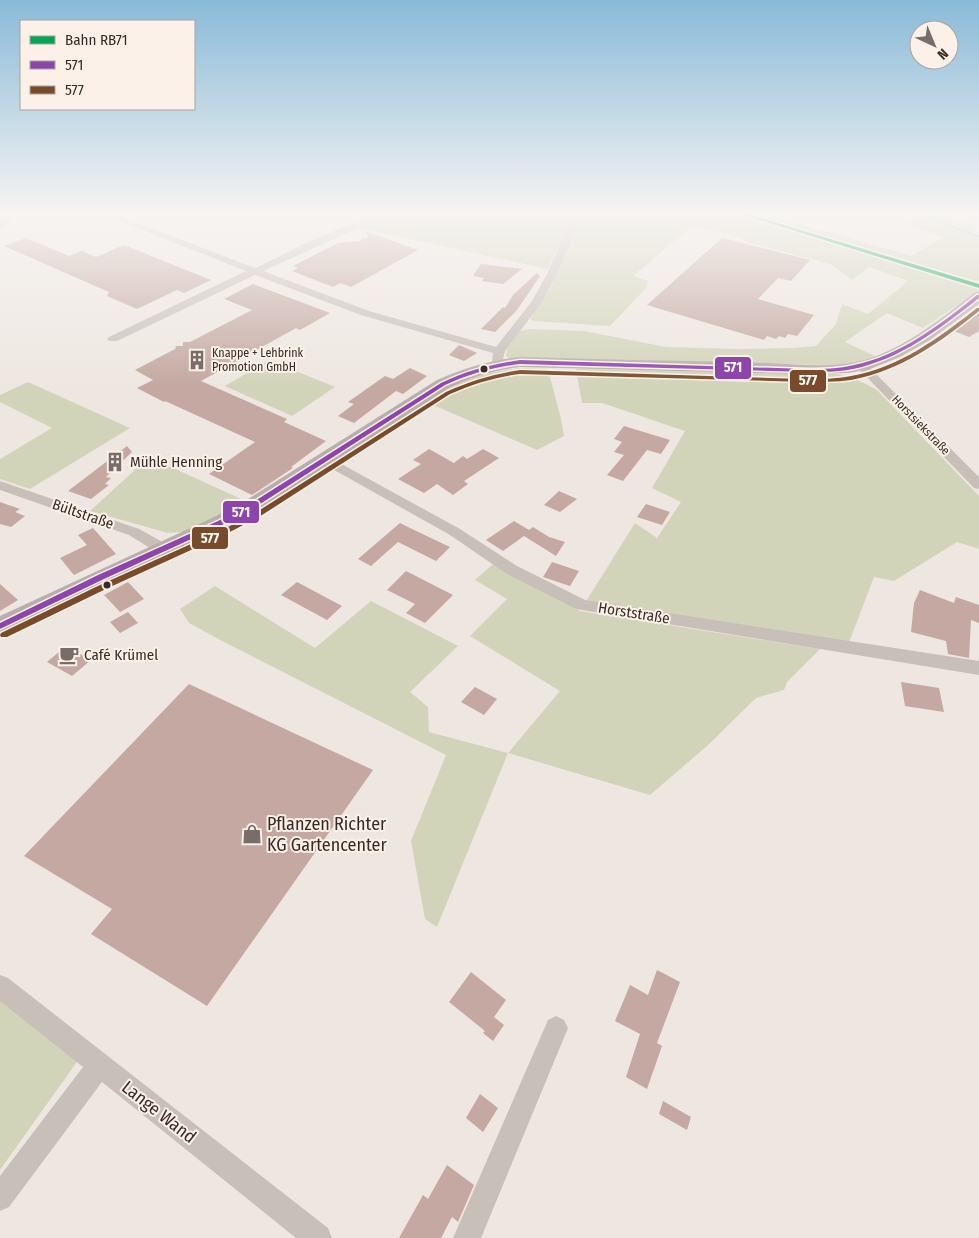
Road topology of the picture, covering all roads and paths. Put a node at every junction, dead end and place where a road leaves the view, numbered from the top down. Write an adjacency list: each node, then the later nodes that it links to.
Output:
1 (253, 272): 5 (street)
2 (257, 272): 6 (street)
3 (553, 272): 6 (street)
4 (979, 296): 7 (main road)
5 (113, 339)
6 (499, 357): 7 (main road); 8 (main road)
7 (862, 366): 10 (street, Horstsiekstraße)
8 (325, 459): 11 (main road); 13 (street, Horststraße)
9 (0, 485): 11 (street, Bültstraße)
10 (979, 485)
11 (164, 549): 12 (main road)
12 (0, 626)
13 (979, 668)
14 (0, 986): 16 (street, Lange Wand)
15 (556, 1028): 19 (street)
16 (99, 1066): 17 (street); 18 (street, Lange Wand)
17 (0, 1198)
18 (318, 1238)
19 (467, 1238)

